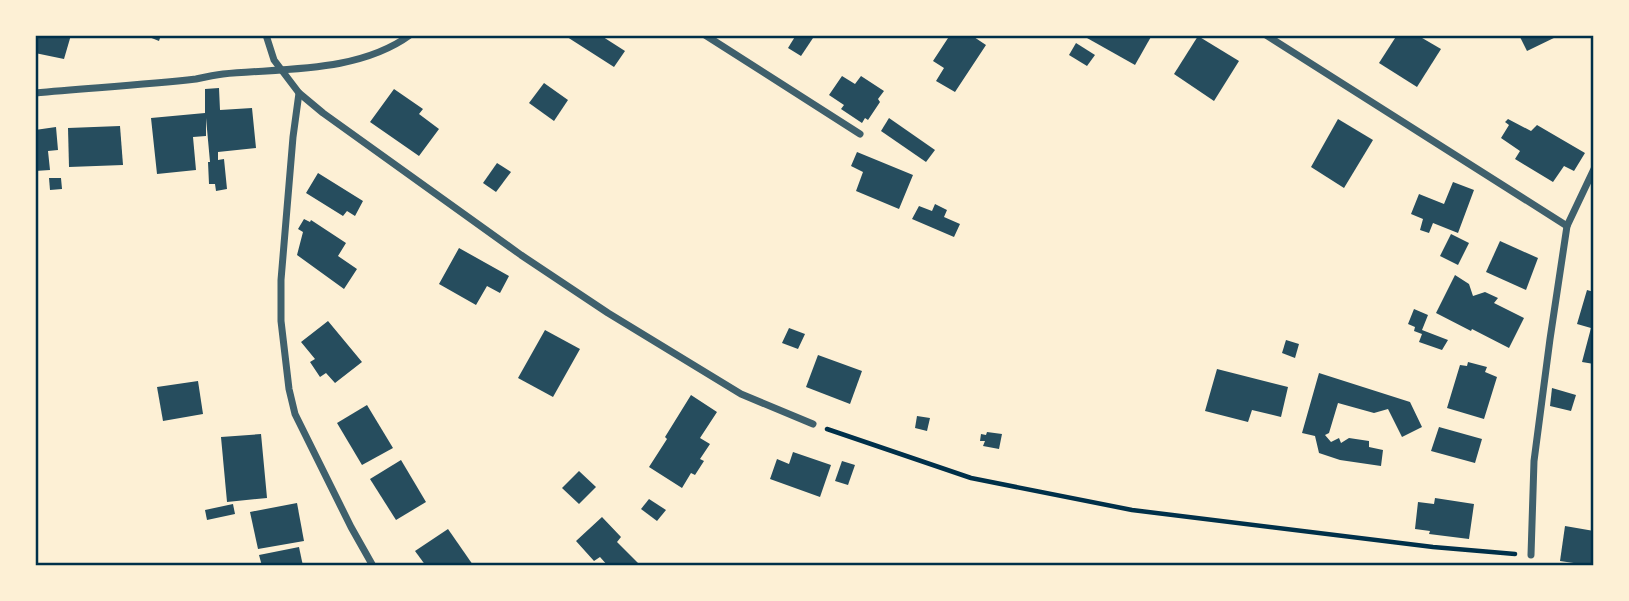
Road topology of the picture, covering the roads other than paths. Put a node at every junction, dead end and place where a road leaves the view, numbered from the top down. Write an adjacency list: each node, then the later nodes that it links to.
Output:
1 (266, 35): 5 (street)
2 (410, 35): 5 (street)
3 (705, 35): 8 (street)
4 (1266, 35): 10 (street)
5 (282, 71): 6 (street); 7 (street)
6 (35, 93)
7 (299, 93): 11 (street); 13 (street)
8 (860, 134)
9 (1594, 169): 10 (street)
10 (1567, 226): 12 (street)
11 (813, 424)
12 (1531, 555)
13 (373, 566)

